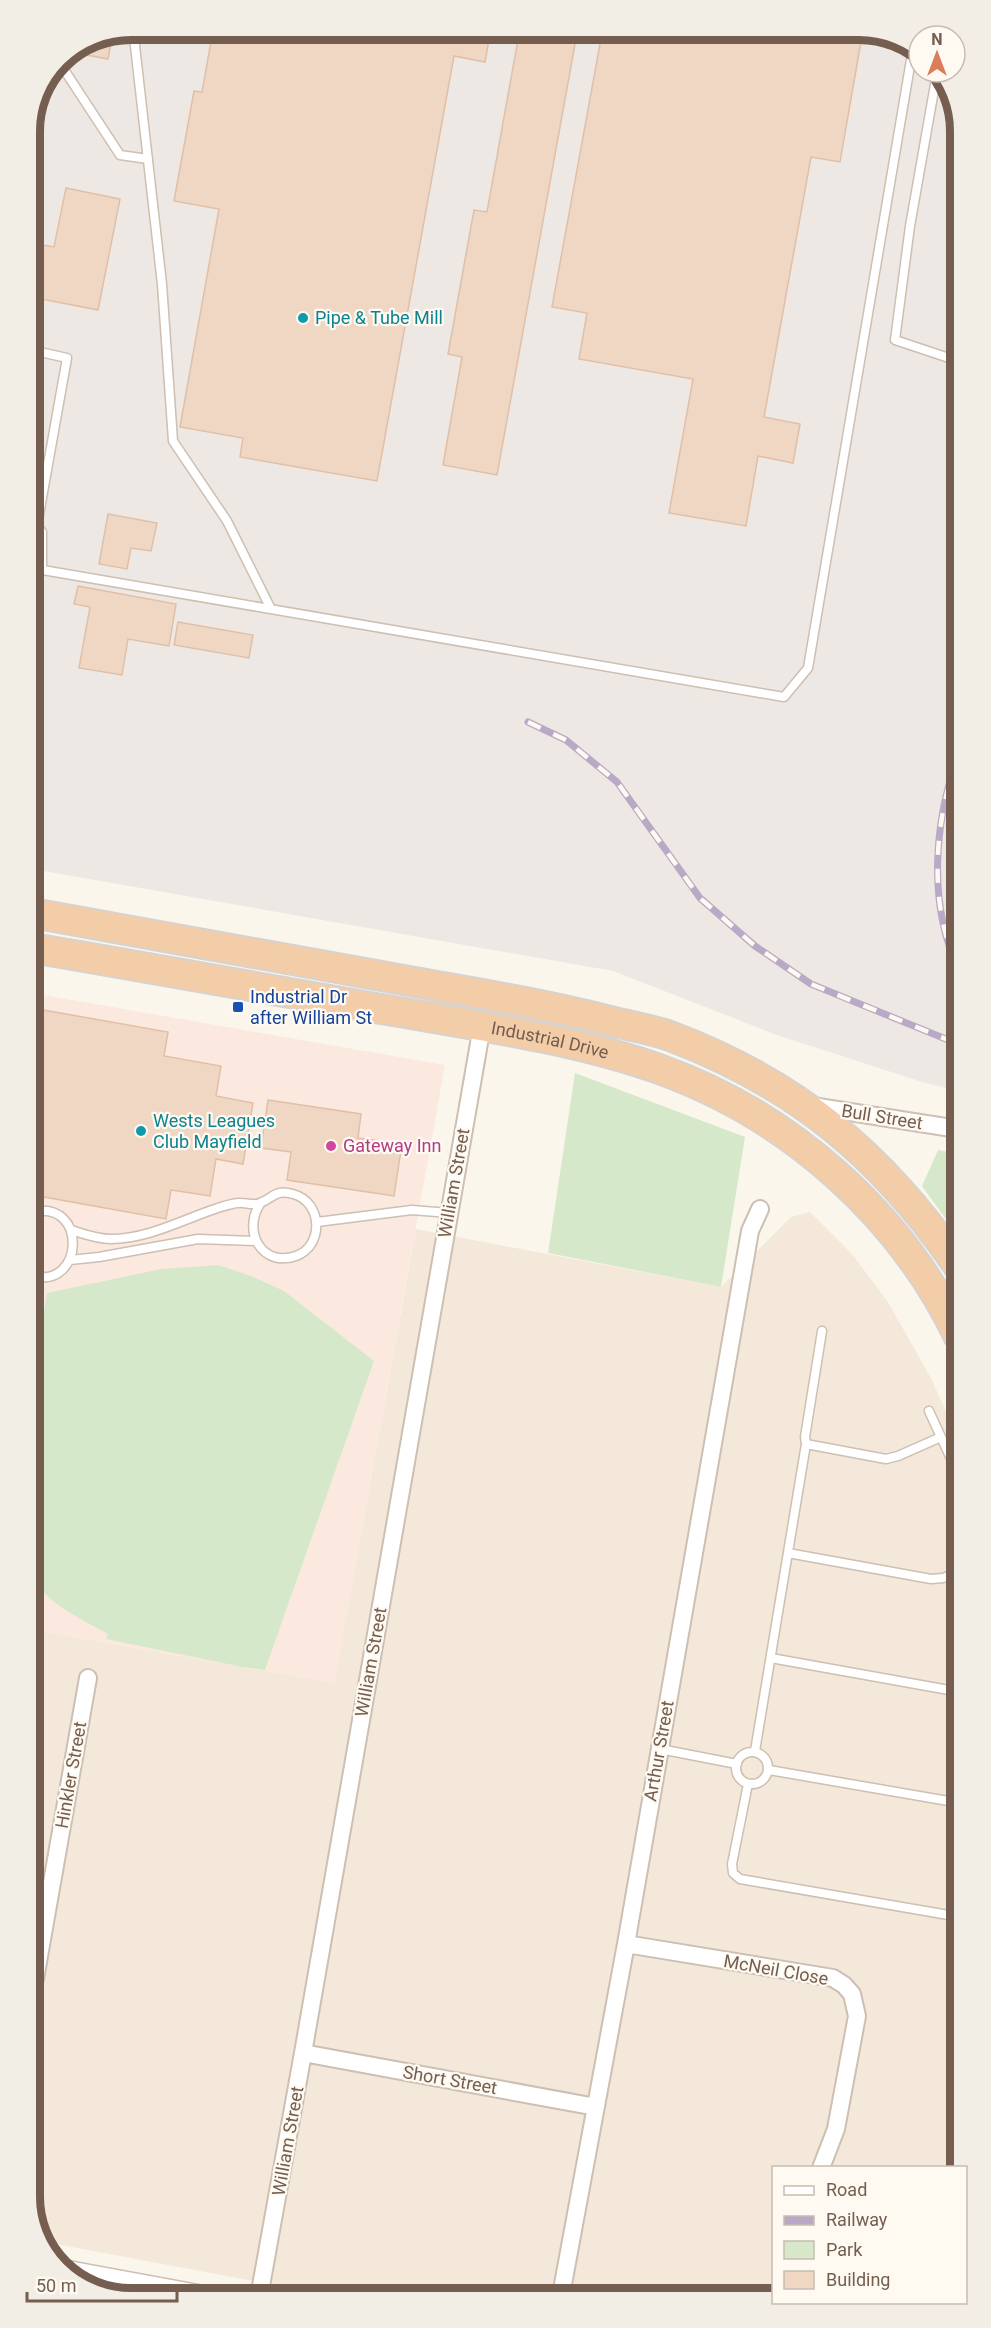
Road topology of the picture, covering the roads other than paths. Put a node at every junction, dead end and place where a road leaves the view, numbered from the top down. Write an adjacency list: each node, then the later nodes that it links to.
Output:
1 (134, 40): 5 (lane)
2 (64, 70): 5 (lane)
3 (907, 83): 11 (lane)
4 (935, 84): 7 (lane)
5 (147, 159): 11 (lane)
6 (41, 352): 8 (lane)
7 (950, 358)
8 (41, 489)
9 (41, 531): 10 (lane)
10 (42, 570): 11 (lane)
11 (271, 609)
12 (41, 915): 15 (highway, Industrial Drive)
13 (41, 949): 14 (highway, Industrial Drive)
14 (482, 1026): 16 (highway, Industrial Drive); 22 (street, William Street)
15 (632, 1026): 16 (street); 17 (highway, Industrial Drive)
16 (625, 1059): 29 (highway, Industrial Drive)
17 (806, 1105): 18 (street, Bull Street); 26 (highway, Industrial Drive)
18 (950, 1128)
19 (260, 1204): 23 (lane); 24 (lane); 25 (lane)
20 (760, 1209): 40 (street, Arthur Street)
21 (40, 1210): 24 (lane)
22 (449, 1213): 23 (lane); 49 (street, William Street)
23 (317, 1222): 25 (lane)
24 (71, 1230): 27 (lane)
25 (255, 1241): 27 (lane)
26 (950, 1254)
27 (70, 1260): 28 (lane)
28 (40, 1276)
29 (950, 1318)
30 (822, 1331): 33 (lane)
31 (929, 1412): 32 (lane)
32 (941, 1437): 33 (lane); 34 (lane)
33 (806, 1444): 35 (lane)
34 (950, 1456)
35 (788, 1553): 36 (lane); 37 (lane)
36 (950, 1576)
37 (771, 1658): 39 (lane); 41 (lane)
38 (88, 1678): 48 (street, Hinkler Street)
39 (950, 1690)
40 (660, 1749): 42 (lane); 47 (street, Arthur Street)
41 (755, 1752): 42 (lane); 43 (lane)
42 (736, 1764): 44 (lane)
43 (769, 1770): 44 (lane); 45 (lane)
44 (748, 1784): 46 (lane)
45 (950, 1801)
46 (950, 1915)
47 (626, 1944): 50 (street, Arthur Street); 51 (street, McNeil Close)
48 (40, 1950)
49 (303, 2053): 50 (street, Short Street); 54 (street, William Street)
50 (596, 2107): 55 (street, Arthur Street)
51 (822, 2166)
52 (86, 2275): 53 (street)
53 (152, 2287)
54 (261, 2287)
55 (562, 2288)

